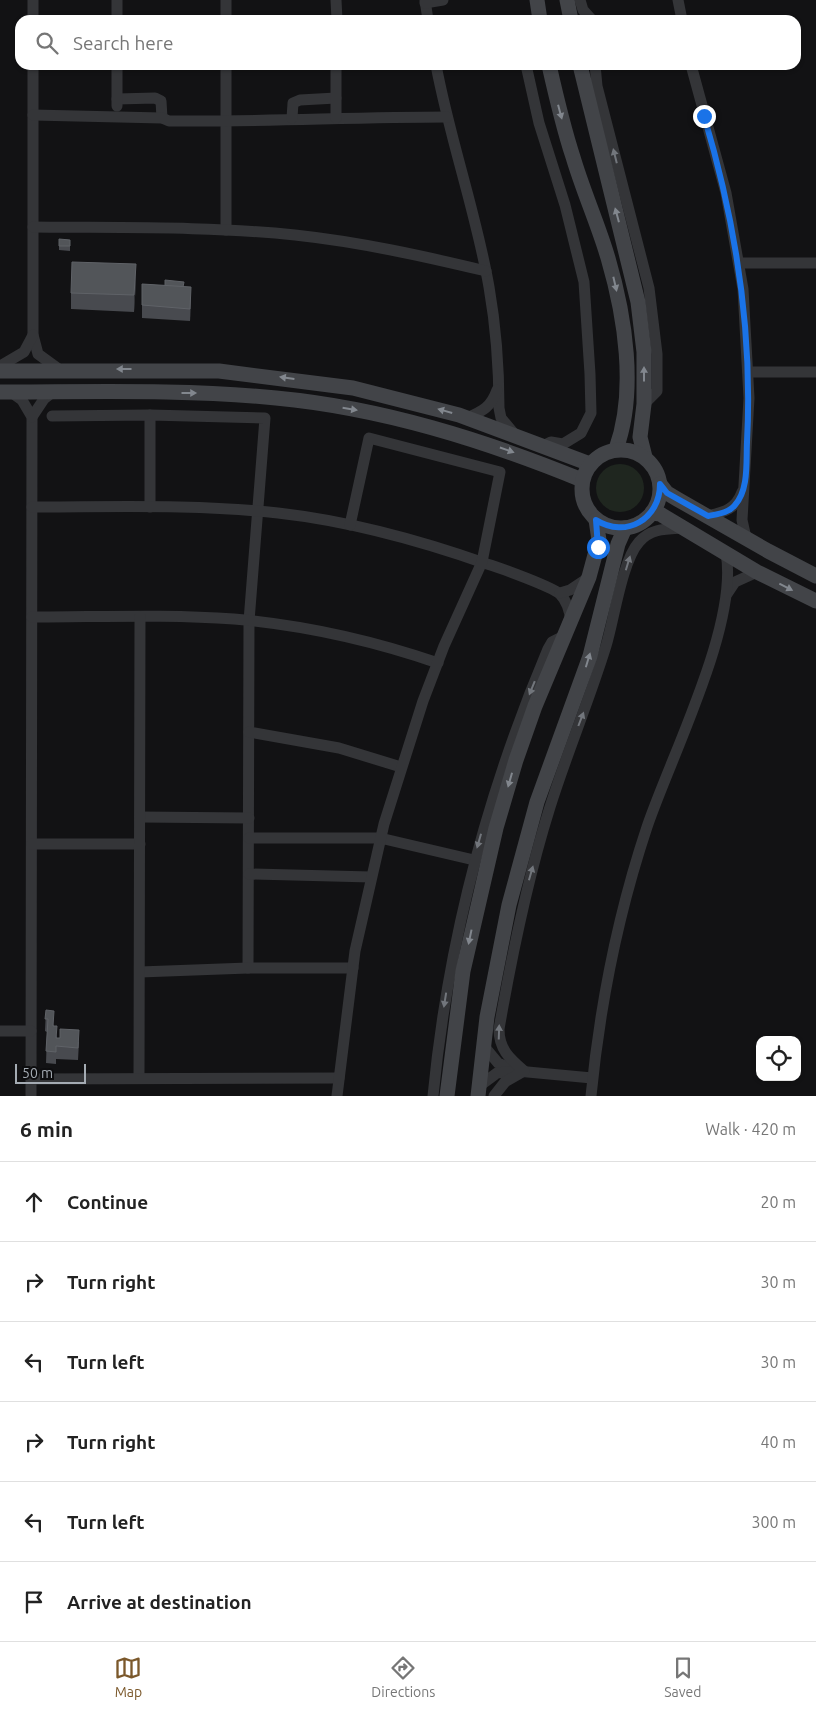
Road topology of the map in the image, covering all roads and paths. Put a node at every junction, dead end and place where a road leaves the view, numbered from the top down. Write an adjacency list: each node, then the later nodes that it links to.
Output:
1 (33, 0): 10 (street)
2 (117, 0): 11 (street)
3 (226, 0): 12 (street)
4 (336, 0): 13 (street)
5 (443, 0): 9 (street)
6 (567, 0): 15 (main road)
7 (580, 0): 16 (street)
8 (678, 0): 17 (street)
9 (425, 1): 14 (street)
10 (33, 15)
11 (117, 15)
12 (226, 15)
13 (336, 15)
14 (427, 15)
15 (570, 15)
16 (588, 15)
17 (680, 15)
18 (33, 70): 30 (street)
19 (117, 70): 29 (street)
20 (226, 70): 36 (street)
21 (336, 70): 28 (street)
22 (437, 70): 32 (street)
23 (527, 70): 57 (street)
24 (550, 70): 58 (main road, one-way to 58)
25 (581, 70): 51 (main road, one-way to 25)
26 (595, 70): 51 (street, one-way to 26)
27 (692, 70): 40 (street)
28 (336, 98): 34 (street); 35 (street)
29 (117, 99): 31 (street); 33 (street)
30 (33, 115): 31 (street); 37 (street)
31 (117, 116): 33 (street)
32 (447, 117): 35 (street); 41 (street)
33 (162, 118): 36 (street)
34 (292, 118): 35 (street); 36 (street)
35 (336, 118)
36 (226, 122): 38 (street)
37 (33, 227): 38 (street); 42 (street)
38 (226, 230): 41 (street)
39 (816, 262): 40 (street)
40 (739, 263): 46 (street)
41 (486, 271): 48 (street)
42 (33, 335): 43 (street); 44 (street)
43 (0, 366)
44 (60, 370): 45 (main road); 55 (main road, one-way to 44)
45 (0, 371)
46 (748, 372): 47 (street); 62 (street)
47 (816, 372)
48 (499, 386): 55 (street); 56 (street)
49 (6, 392): 50 (main road); 54 (street)
50 (53, 392): 54 (street); 61 (main road, one-way to 61)
51 (644, 404): 59 (main road)
52 (150, 415): 53 (street); 65 (street); 68 (street)
53 (52, 416)
54 (32, 417): 64 (street)
55 (467, 418): 56 (main road)
56 (516, 436): 57 (main road)
57 (543, 446): 60 (main road)
58 (616, 449): 59 (main road); 60 (main road)
59 (645, 457): 63 (main road)
60 (590, 464): 61 (main road)
61 (582, 480): 71 (main road)
62 (745, 483): 66 (street); 67 (street)
63 (660, 484): 69 (main road); 70 (main road)
64 (32, 507): 65 (street); 84 (street)
65 (150, 507): 68 (street)
66 (730, 510): 67 (street); 70 (street)
67 (742, 510): 75 (street)
68 (257, 511): 72 (street); 86 (street)
69 (652, 513): 73 (main road); 74 (main road)
70 (708, 516): 75 (main road)
71 (596, 520): 73 (main road); 80 (main road)
72 (350, 525): 77 (street); 77 (street)
73 (625, 528): 105 (main road, one-way to 73)
74 (684, 528): 76 (main road); 106 (street, one-way to 74)
75 (746, 538): 79 (main road)
76 (726, 553): 78 (main road); 82 (street)
77 (482, 562): 81 (street); 88 (street)
78 (757, 572): 82 (street); 83 (main road, one-way to 83)
79 (816, 576)
80 (589, 577): 81 (street); 87 (main road)
81 (560, 593): 87 (street)
82 (726, 596): 110 (street)
83 (816, 601)
84 (32, 617): 85 (street); 95 (street)
85 (140, 617): 86 (street); 91 (street)
86 (249, 621): 88 (street); 89 (street)
87 (569, 629): 97 (street, one-way to 97); 115 (main road, one-way to 115)
88 (438, 663): 90 (street)
89 (249, 732): 90 (street); 92 (street)
90 (401, 767): 94 (street)
91 (140, 817): 92 (street); 96 (street)
92 (248, 818): 93 (street)
93 (248, 838): 94 (street); 98 (street)
94 (380, 838): 97 (street); 99 (street)
95 (32, 844): 96 (street); 104 (street)
96 (140, 844): 102 (street)
97 (474, 860): 114 (street, one-way to 114)
98 (248, 874): 99 (street); 100 (street)
99 (371, 877): 101 (street)
100 (248, 968): 101 (street); 102 (street)
101 (353, 968): 109 (street)
102 (140, 972): 108 (street)
103 (0, 1031): 104 (street)
104 (31, 1031): 107 (street)
105 (484, 1045): 106 (street); 111 (main road)
106 (520, 1071): 110 (street); 111 (street); 116 (street)
107 (32, 1078): 108 (street); 112 (street)
108 (140, 1078): 109 (street)
109 (339, 1078): 113 (street)
110 (592, 1078): 117 (street)
111 (478, 1092)
112 (32, 1096)
113 (337, 1096)
114 (433, 1096)
115 (447, 1096)
116 (494, 1096)
117 (591, 1096)

